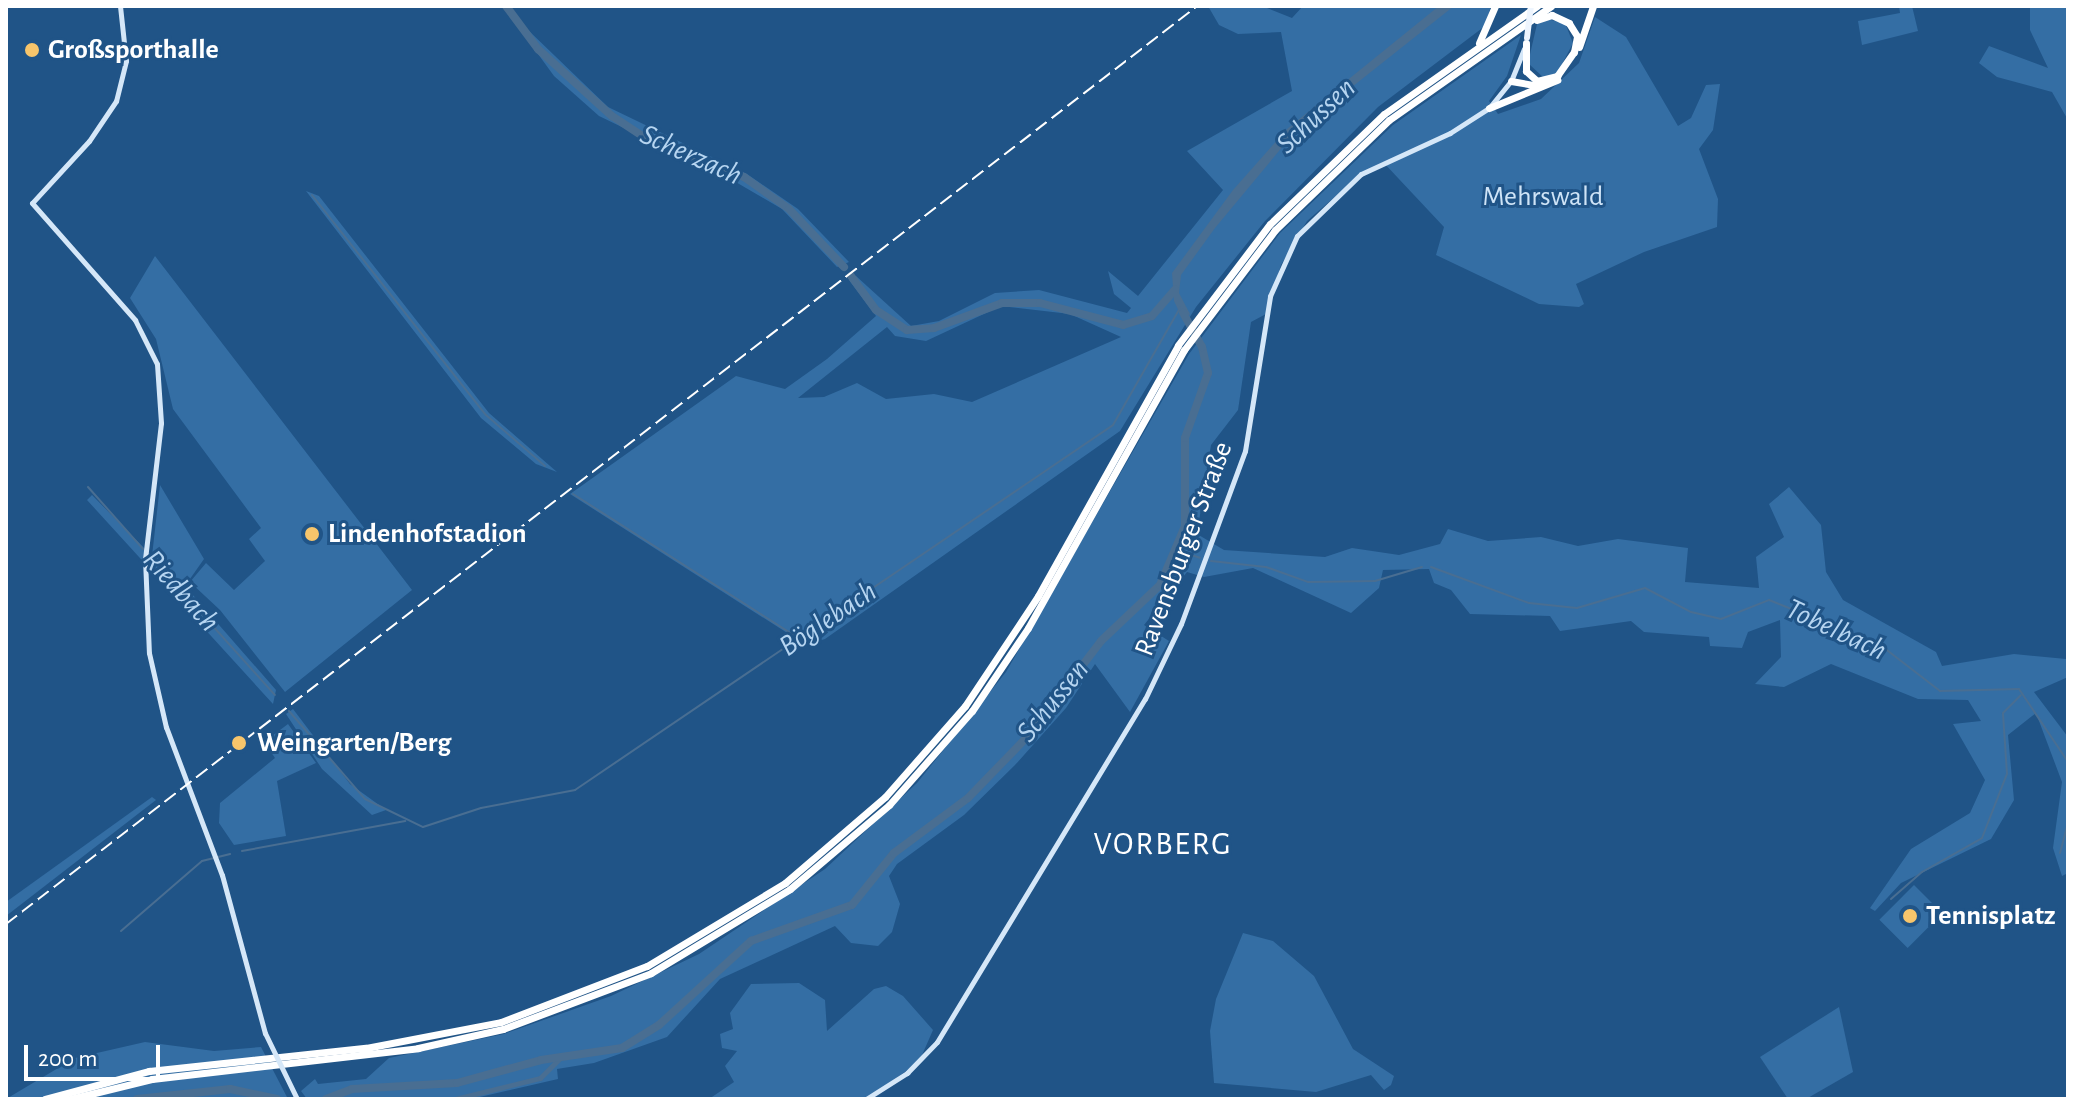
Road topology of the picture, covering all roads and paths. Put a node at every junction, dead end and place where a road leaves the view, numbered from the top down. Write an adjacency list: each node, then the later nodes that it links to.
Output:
1 (120, 6): 17 (main road, bridge)
2 (1534, 6): 7 (main road, bridge); 8 (highway)
3 (1551, 6): 6 (highway)
4 (1593, 6): 11 (highway)
5 (1495, 8): 8 (highway)
6 (1520, 26): 10 (highway); 13 (highway)
7 (1527, 41): 9 (main road, Ravensburger Straße); 10 (highway)
8 (1478, 45): 13 (highway)
9 (1511, 81): 10 (highway); 11 (highway); 12 (main road, Ravensburger Straße)
10 (1552, 81)
11 (1533, 93): 12 (highway)
12 (1489, 108): 18 (main road, Ravensburger Straße)
13 (1203, 315): 14 (highway)
14 (1181, 348): 15 (highway); 16 (highway)
15 (45, 1099)
16 (70, 1099)
17 (297, 1099)
18 (866, 1099)

